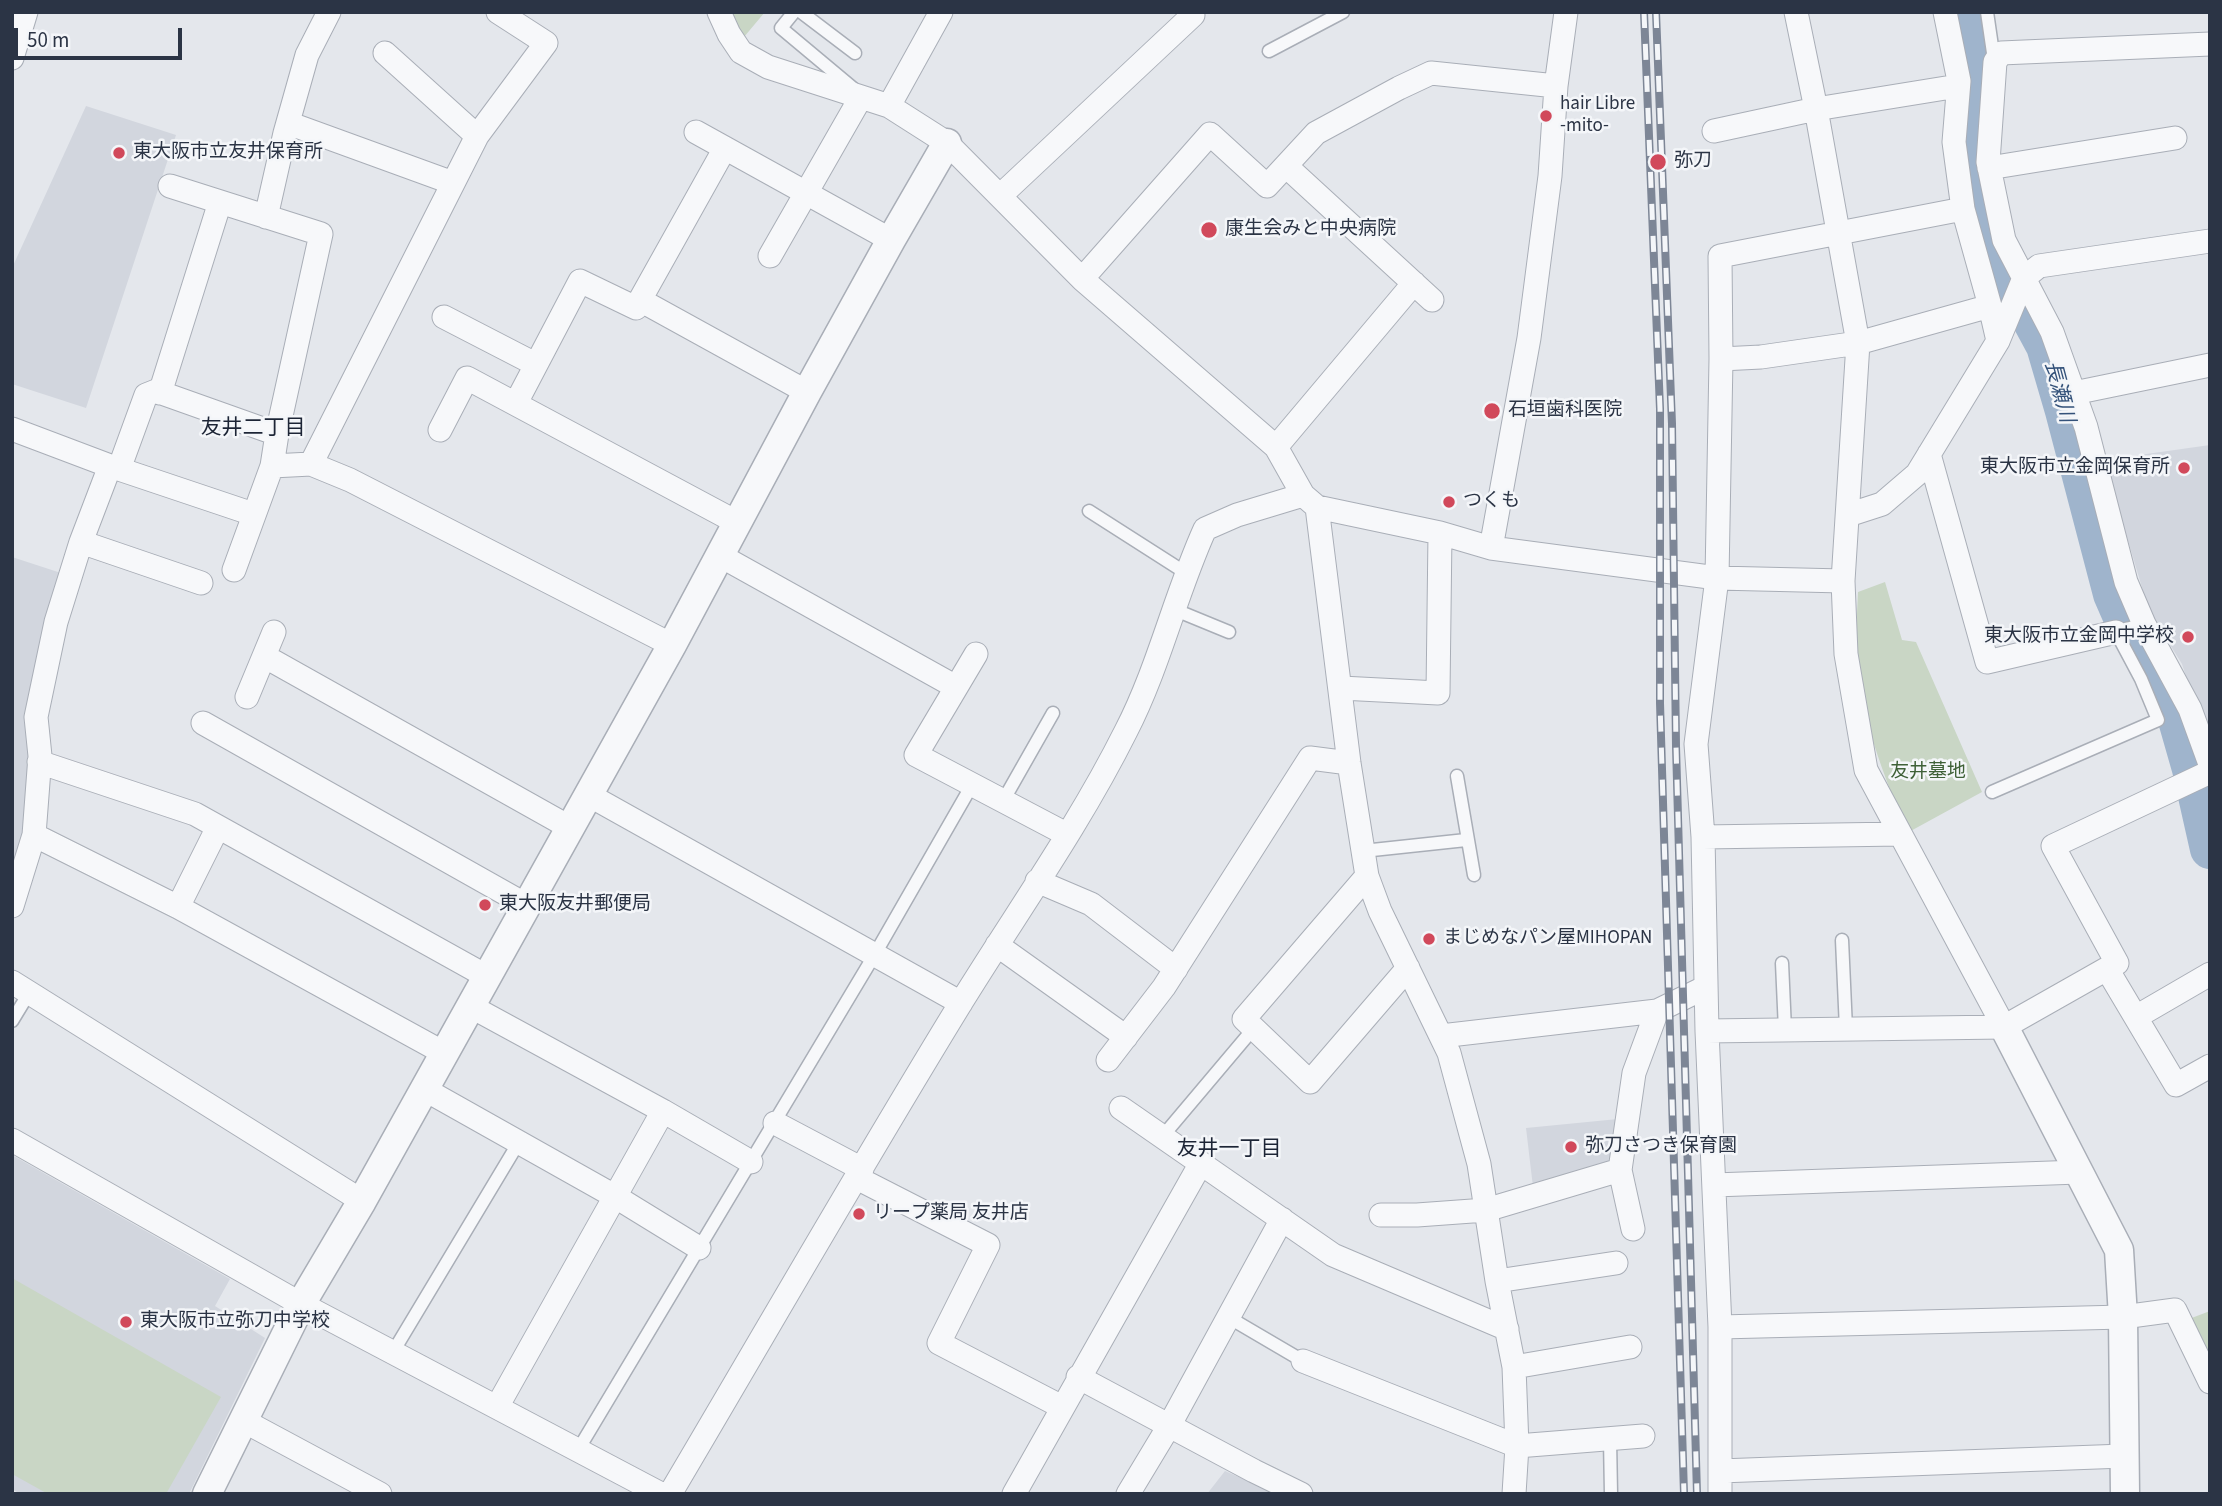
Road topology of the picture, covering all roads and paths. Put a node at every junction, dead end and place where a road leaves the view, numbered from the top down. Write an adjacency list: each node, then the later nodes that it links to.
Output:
1 (26, 12): 18 (street)
2 (329, 12): 25 (street)
3 (719, 12): 22 (street)
4 (794, 12): 22 (lane)
5 (801, 12): 17 (lane)
6 (941, 12): 23 (street)
7 (1343, 12): 15 (lane)
8 (1566, 12): 20 (street)
9 (1796, 12): 24 (street)
10 (1945, 12): 21 (street)
11 (1987, 12): 19 (lane)
12 (501, 13): 28 (street)
13 (1184, 18): 37 (street)
14 (2210, 44): 19 (street)
15 (1269, 51)
16 (385, 53): 28 (street)
17 (855, 53)
18 (12, 58)
19 (1995, 62): 33 (street)
20 (1556, 86): 32 (street); 76 (street)
21 (1958, 86): 24 (street); 39 (street)
22 (861, 97): 23 (street); 36 (street)
23 (889, 106): 30 (street)
24 (1816, 109): 26 (street); 41 (street)
25 (288, 123): 34 (street); 40 (street)
26 (1714, 131)
27 (695, 132): 31 (street)
28 (477, 136): 34 (street)
29 (2175, 138): 33 (street)
30 (947, 143): 37 (street); 42 (street)
31 (725, 148): 36 (street); 48 (street)
32 (1286, 166): 46 (street); 47 (street)
33 (1989, 168): 45 (street)
34 (453, 183): 66 (street)
35 (170, 186): 38 (street)
36 (807, 193): 42 (street); 44 (street)
37 (1000, 197): 46 (street)
38 (220, 202): 40 (street); 58 (street)
39 (1963, 209): 41 (street); 50 (street)
40 (266, 217): 63 (street)
41 (1838, 232): 53 (street); 54 (street)
42 (891, 240): 57 (street)
43 (2210, 241): 45 (street)
44 (770, 256)
45 (2024, 278): 52 (street); 59 (street)
46 (1082, 279): 64 (street)
47 (1413, 283): 49 (street); 64 (street)
48 (640, 300): 55 (street); 57 (street)
49 (1432, 300)
50 (1990, 306): 52 (street); 53 (street)
51 (444, 317): 55 (street)
52 (1998, 341): 65 (street)
53 (1858, 343): 54 (street); 72 (street)
54 (1721, 359): 80 (street)
55 (536, 365): 60 (street)
56 (2210, 365): 59 (street)
57 (807, 392): 73 (street)
58 (160, 393): 63 (street); 67 (street)
59 (2074, 393): 84 (street)
60 (516, 403): 62 (street); 73 (street)
61 (12, 429): 67 (street)
62 (440, 430)
63 (277, 434): 68 (street)
64 (1276, 447): 69 (street)
65 (1929, 454): 72 (street); 84 (street)
66 (311, 464): 68 (street); 87 (street)
67 (115, 467): 71 (street); 75 (street)
68 (272, 467): 71 (street)
69 (1310, 501): 74 (street); 79 (street); 91 (street)
70 (1088, 511): 79 (lane)
71 (253, 514): 78 (street)
72 (1848, 515): 81 (street)
73 (738, 523): 77 (street)
74 (1440, 533): 76 (street); 91 (street)
75 (81, 542): 82 (street); 95 (street)
76 (1492, 548): 80 (street)
77 (719, 555): 87 (street); 90 (street)
78 (234, 570)
79 (1186, 573): 83 (street)
80 (1717, 578): 81 (street); 108 (street)
81 (1843, 581): 106 (street)
82 (201, 583)
83 (1173, 609): 86 (lane); 105 (street)
84 (2129, 629): 97 (street); 100 (lane)
85 (274, 632): 89 (street)
86 (1229, 632)
87 (672, 645): 101 (street)
88 (976, 654): 90 (street)
89 (264, 656): 92 (street); 104 (street)
90 (956, 687): 99 (street)
91 (1340, 688): 96 (street)
92 (247, 697)
93 (1053, 713): 102 (lane)
94 (203, 723): 114 (street)
95 (40, 762): 103 (street); 107 (street)
96 (1349, 763): 110 (street); 121 (street)
97 (2202, 774): 123 (street)
98 (1457, 776): 109 (lane)
99 (972, 785): 102 (street); 119 (lane)
100 (1992, 792)
101 (587, 794): 104 (street); 119 (street)
102 (1003, 802): 105 (street)
103 (218, 827): 116 (street); 125 (street)
104 (569, 827): 114 (street)
105 (1066, 834): 113 (street)
106 (1900, 834): 108 (street); 133 (street)
107 (34, 835): 115 (street); 116 (street)
108 (1703, 837): 127 (street)
109 (1466, 840): 110 (lane); 111 (lane)
110 (1363, 851): 112 (street)
111 (1474, 875)
112 (1367, 876): 122 (street); 134 (street)
113 (1037, 881): 118 (street); 121 (street)
114 (526, 905): 125 (street)
115 (12, 906)
116 (178, 907): 140 (street)
117 (1842, 940): 136 (lane)
118 (997, 945): 128 (street); 138 (street)
119 (875, 954): 128 (street); 146 (lane)
120 (1782, 963): 135 (lane)
121 (1176, 968): 138 (street)
122 (1408, 968): 134 (street); 139 (street)
123 (2108, 969): 131 (street); 133 (street)
124 (2210, 974): 131 (street)
125 (486, 976): 129 (street)
126 (21, 988): 132 (lane); 157 (street)
127 (1706, 988): 130 (street); 137 (street)
128 (961, 1003): 154 (street)
129 (470, 1006): 140 (street); 145 (street)
130 (1657, 1011): 139 (street); 152 (street)
131 (2136, 1017): 142 (street)
132 (12, 1021)
133 (2004, 1027): 136 (street); 153 (street)
134 (1254, 1028): 147 (lane)
135 (1785, 1030): 136 (street); 137 (street)
136 (1846, 1030)
137 (1707, 1031): 155 (street)
138 (1126, 1037): 141 (street)
139 (1441, 1037): 158 (street)
140 (444, 1053): 143 (street)
141 (1108, 1060)
142 (2210, 1066)
143 (424, 1089): 149 (street); 157 (street)
144 (1121, 1108): 147 (street)
145 (663, 1111): 150 (street); 156 (street)
146 (775, 1123): 150 (lane); 154 (street)
147 (1162, 1137): 151 (street)
148 (12, 1140): 165 (street)
149 (519, 1142): 156 (street); 171 (lane)
150 (751, 1163): 162 (lane)
151 (1200, 1163): 160 (street); 174 (street)
152 (1620, 1170): 158 (street); 161 (street)
153 (2079, 1172): 155 (street); 167 (street)
154 (859, 1174): 177 (street); 190 (street)
155 (1714, 1185): 168 (street)
156 (616, 1197): 162 (street); 176 (street)
157 (362, 1201): 165 (street)
158 (1486, 1210): 159 (street); 164 (street)
159 (1381, 1215)
160 (1282, 1219): 166 (street); 169 (street)
161 (1633, 1228)
162 (699, 1248): 183 (lane)
163 (1616, 1263): 164 (street)
164 (1497, 1281): 169 (street)
165 (301, 1304): 171 (street); 178 (street)
166 (1228, 1317): 172 (lane); 179 (street)
167 (2123, 1317): 168 (street); 175 (street); 184 (street)
168 (1720, 1326): 185 (street)
169 (1507, 1329): 173 (street)
170 (1630, 1347): 173 (street)
171 (393, 1352): 176 (street)
172 (1303, 1361): 182 (street)
173 (1514, 1367): 182 (street)
174 (1078, 1377): 177 (street); 179 (street)
175 (2210, 1382)
176 (497, 1407): 183 (street)
177 (1062, 1407): 186 (street)
178 (244, 1422): 187 (street); 188 (street)
179 (1169, 1426): 191 (street); 192 (street)
180 (1643, 1436): 181 (street)
181 (1610, 1438): 182 (street); 194 (lane)
182 (1517, 1446): 193 (street)
183 (578, 1450): 189 (street)
184 (2124, 1456): 185 (street); 196 (street)
185 (1720, 1471): 195 (street)
186 (1015, 1493)
187 (207, 1494)
188 (380, 1494)
189 (661, 1494)
190 (670, 1494)
191 (1128, 1494)
192 (1301, 1494)
193 (1514, 1494)
194 (1611, 1494)
195 (1720, 1494)
196 (2125, 1494)

